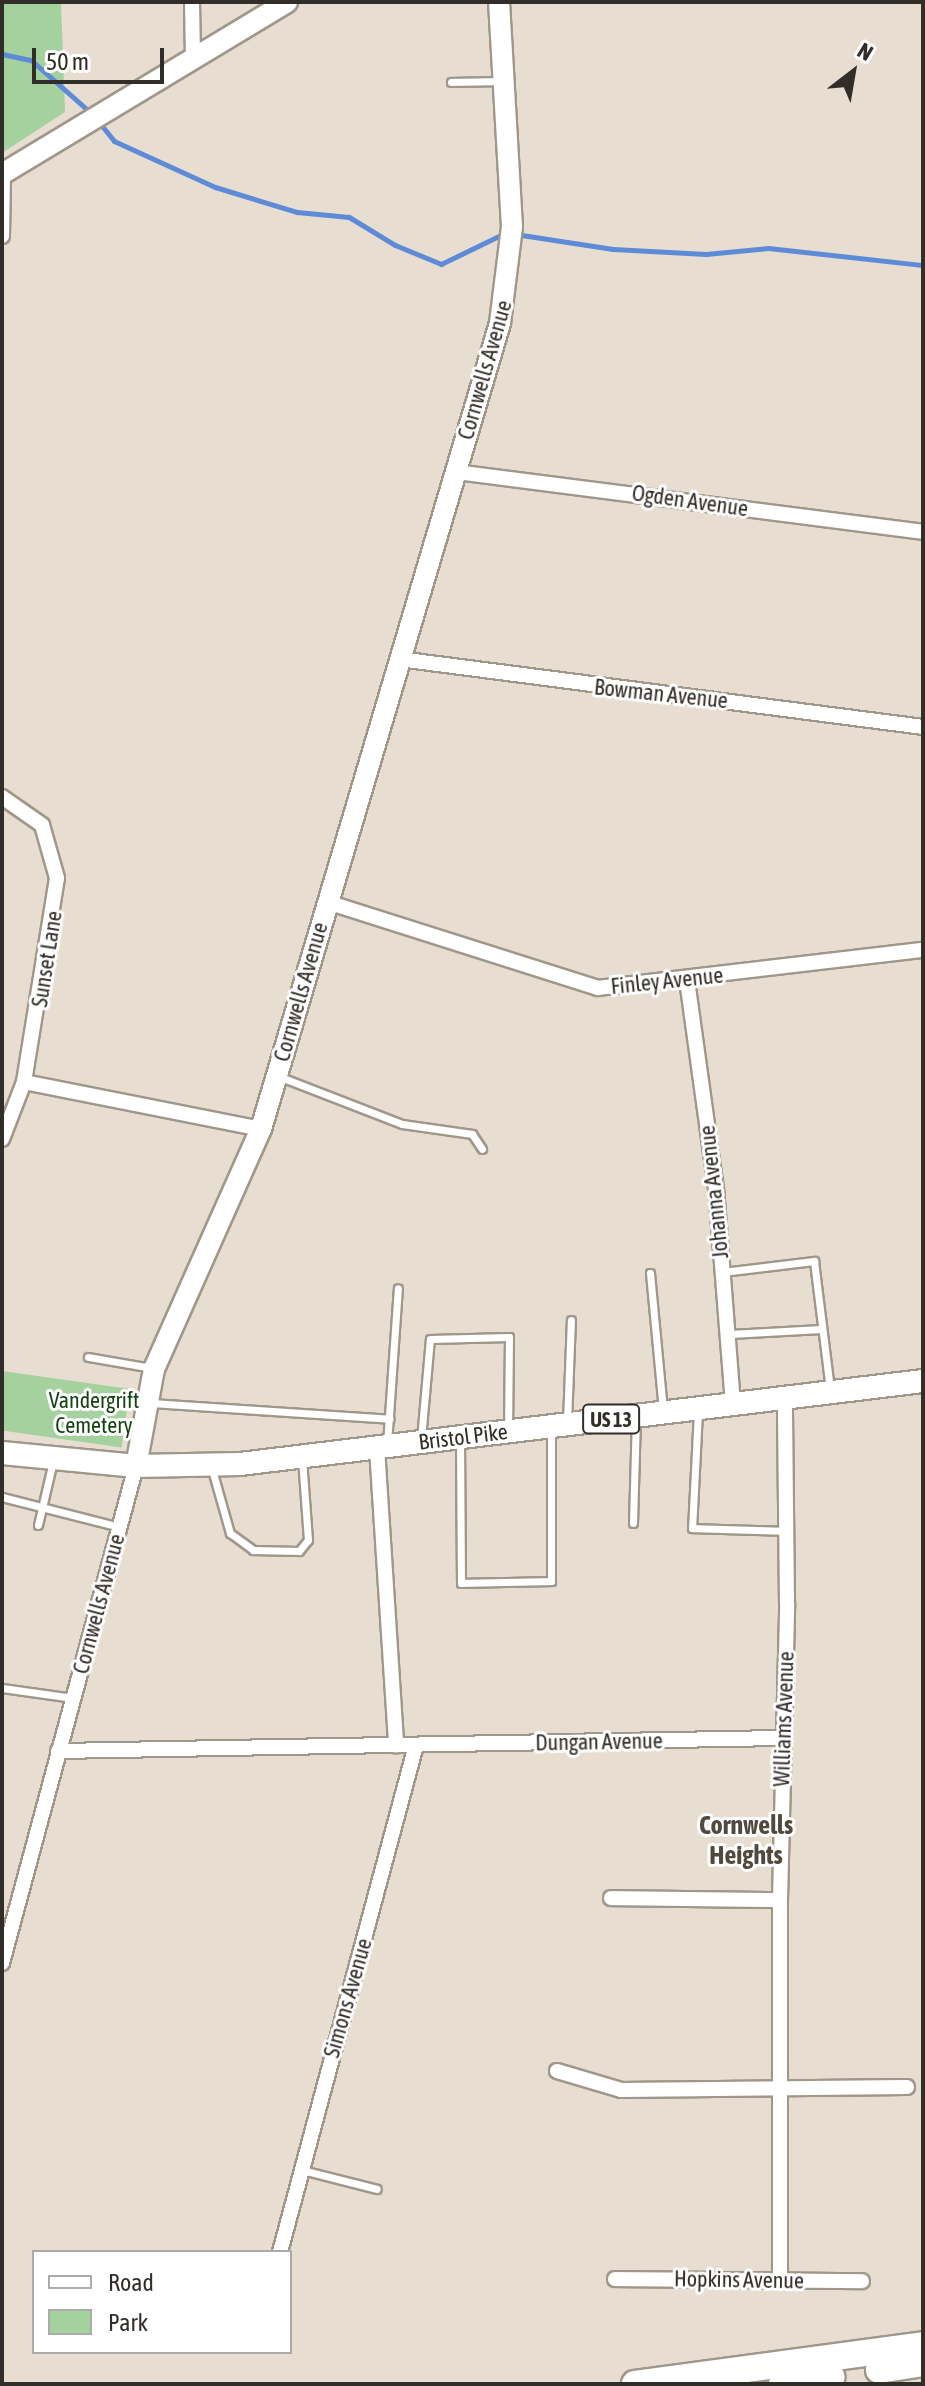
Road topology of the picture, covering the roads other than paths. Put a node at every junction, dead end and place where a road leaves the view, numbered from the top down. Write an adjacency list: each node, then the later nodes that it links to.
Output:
1 (192, 2): 4 (street)
2 (287, 2): 4 (street)
3 (499, 2): 5 (street, Cornwells Avenue)
4 (193, 58): 7 (street)
5 (504, 80): 6 (lane); 9 (street, Cornwells Avenue)
6 (451, 82)
7 (2, 173): 8 (street)
8 (2, 236)
9 (456, 472): 10 (street, Ogden Avenue); 11 (street, Cornwells Avenue)
10 (923, 532)
11 (399, 659): 12 (street, Bowman Avenue); 14 (street, Cornwells Avenue)
12 (923, 727)
13 (2, 797): 18 (street, Sunset Lane)
14 (327, 902): 16 (street, Finley Avenue); 17 (street, Cornwells Avenue)
15 (923, 950): 16 (street, Finley Avenue)
16 (687, 980): 22 (street, Johanna Avenue)
17 (276, 1075): 19 (street, Cornwells Avenue); 21 (lane)
18 (24, 1082): 19 (street); 20 (street, Sunset Lane)
19 (261, 1129): 29 (street, Cornwells Avenue)
20 (2, 1139)
21 (482, 1149)
22 (722, 1272): 26 (lane); 27 (street, Johanna Avenue)
23 (650, 1273): 36 (lane)
24 (398, 1288): 38 (lane)
25 (571, 1320): 39 (lane)
26 (822, 1329): 27 (lane); 31 (lane)
27 (727, 1334): 34 (street, Johanna Avenue)
28 (88, 1357): 29 (lane)
29 (154, 1369): 33 (street, Cornwells Avenue)
30 (923, 1381): 31 (main road, Bristol Pike / US 13)
31 (830, 1392): 32 (main road, Bristol Pike / US 13)
32 (785, 1398): 34 (main road, Bristol Pike / US 13); 54 (street, Williams Avenue)
33 (145, 1402): 38 (lane); 47 (street, Cornwells Avenue)
34 (733, 1404): 35 (main road, Bristol Pike / US 13)
35 (698, 1408): 36 (main road, Bristol Pike / US 13); 54 (lane)
36 (663, 1413): 37 (main road, Bristol Pike / US 13)
37 (636, 1416): 39 (main road, Bristol Pike / US 13); 51 (lane)
38 (389, 1419): 43 (lane)
39 (558, 1426): 40 (main road, Bristol Pike / US 13); 41 (lane)
40 (508, 1432): 41 (main road, Bristol Pike / US 13); 42 (lane)
41 (460, 1438): 42 (main road, Bristol Pike / US 13)
42 (421, 1442): 43 (main road, Bristol Pike / US 13)
43 (382, 1447): 45 (main road, Bristol Pike / US 13); 58 (street)
44 (2, 1453): 46 (main road, Bristol Pike / US 13)
45 (302, 1457): 48 (main road, Bristol Pike / US 13); 48 (lane)
46 (54, 1458): 47 (main road, Bristol Pike / US 13); 50 (lane)
47 (136, 1466): 48 (main road, Bristol Pike / US 13); 53 (street, Cornwells Avenue)
48 (211, 1466)
49 (2, 1497): 50 (lane)
50 (42, 1506): 52 (lane); 53 (lane)
51 (633, 1523)
52 (38, 1525)
53 (120, 1527): 56 (street, Cornwells Avenue)
54 (787, 1531): 57 (street, Williams Avenue)
55 (2, 1688): 56 (lane)
56 (73, 1698): 60 (street, Cornwells Avenue)
57 (783, 1738): 59 (street, Dungan Avenue); 62 (street, Williams Avenue)
58 (396, 1745): 59 (street, Dungan Avenue); 60 (street)
59 (416, 1745): 67 (street, Simons Avenue)
60 (58, 1751): 63 (street, Cornwells Avenue)
61 (611, 1898): 62 (street)
62 (780, 1900): 66 (street, Williams Avenue)
63 (2, 1963)
64 (557, 2071): 66 (street)
65 (907, 2087): 66 (street)
66 (780, 2092): 71 (street, Williams Avenue)
67 (300, 2170): 68 (lane); 69 (street, Simons Avenue)
68 (377, 2189)
69 (280, 2250)
70 (615, 2279): 71 (street, Hopkins Avenue)
71 (780, 2280): 72 (street, Hopkins Avenue)
72 (862, 2281)
73 (923, 2345): 75 (highway)
74 (923, 2363): 76 (highway)
75 (635, 2384)
76 (782, 2384)

